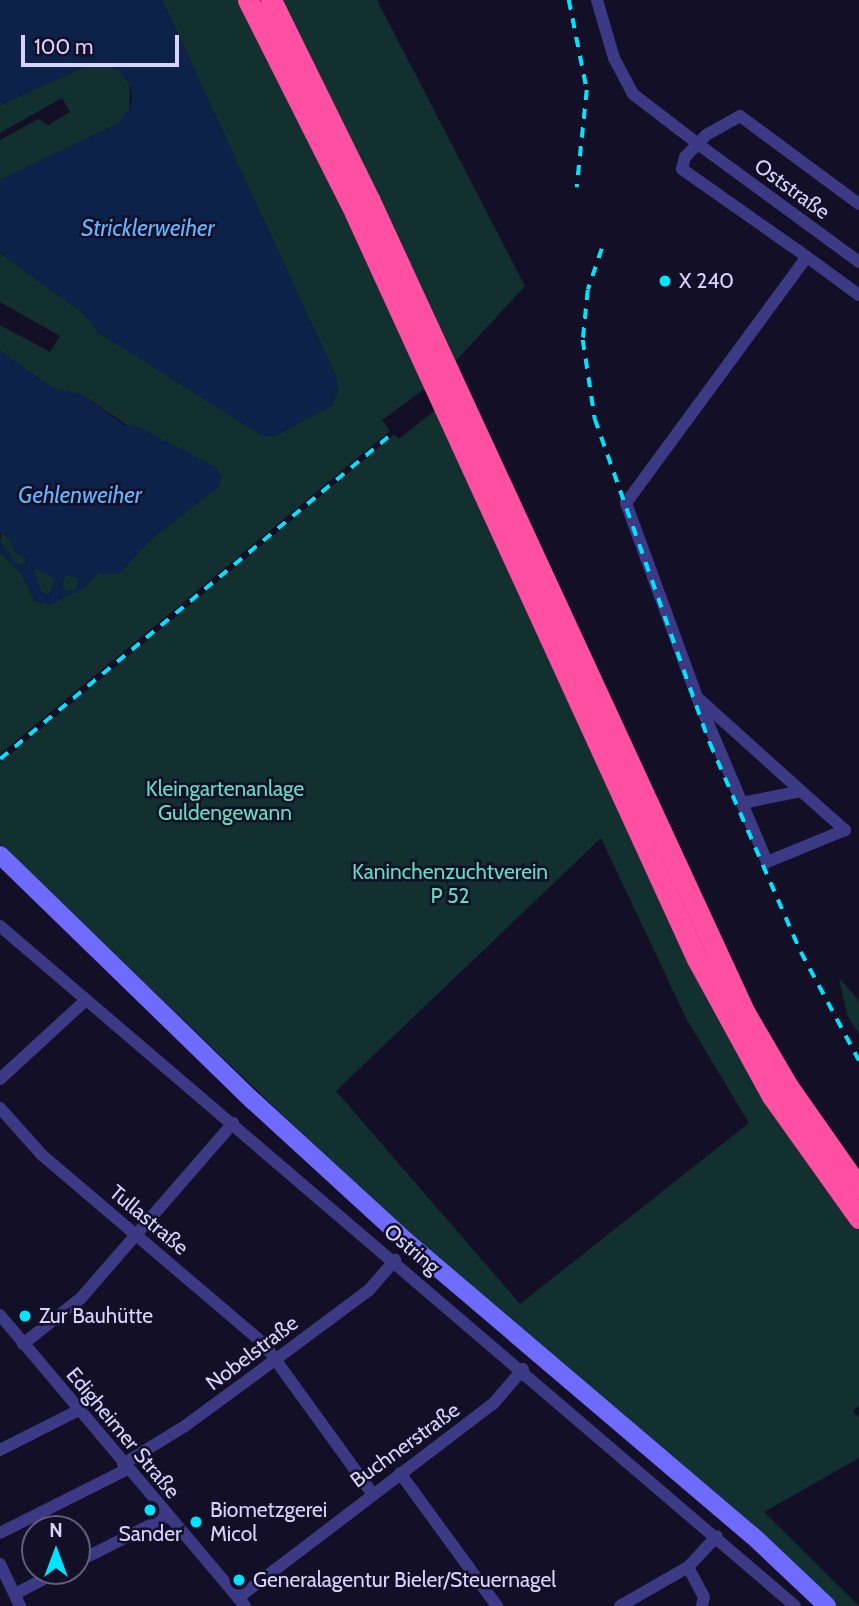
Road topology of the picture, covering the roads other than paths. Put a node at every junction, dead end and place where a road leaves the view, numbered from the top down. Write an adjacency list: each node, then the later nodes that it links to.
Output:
1 (248, 0): 8 (highway)
2 (271, 0): 8 (highway)
3 (597, 0): 6 (street, Oststraße, bridge)
4 (859, 204): 5 (street)
5 (807, 257): 7 (street); 10 (street)
6 (859, 262)
7 (859, 295)
8 (435, 363): 9 (highway)
9 (458, 415): 19 (highway); 20 (highway)
10 (697, 697): 11 (street); 12 (street)
11 (801, 791): 12 (street); 12 (street)
12 (742, 803)
13 (0, 856): 46 (street)
14 (0, 926): 15 (street, Ostring)
15 (86, 1000): 16 (street); 18 (street, Ostring)
16 (0, 1079)
17 (0, 1108): 21 (street, Tullastraße)
18 (233, 1123): 21 (street); 22 (street, Ostring)
19 (859, 1188)
20 (859, 1218)
21 (138, 1236): 25 (street); 26 (street, Tullastraße)
22 (395, 1260): 26 (street, Nobelstraße); 27 (street, Ostring)
23 (0, 1315): 24 (street, Edigheimer Straße)
24 (5, 1331): 25 (street, Edigheimer Straße)
25 (23, 1344): 28 (street, Edigheimer Straße)
26 (275, 1360): 30 (street, Nobelstraße); 32 (street, Tullastraße)
27 (523, 1369): 31 (street, Buchnerstraße); 35 (street, Ostring)
28 (79, 1410): 29 (street); 30 (street, Edigheimer Straße)
29 (0, 1450)
30 (125, 1466): 33 (street, Edigheimer Straße); 34 (street, Nobelstraße)
31 (400, 1473): 32 (street, Buchnerstraße); 42 (street)
32 (372, 1493): 41 (street, Buchnerstraße)
33 (168, 1516): 36 (street); 41 (street, Edigheimer Straße)
34 (0, 1534)
35 (717, 1536): 38 (street); 45 (street, Ostring)
36 (91, 1555)
37 (0, 1564): 40 (street)
38 (688, 1567): 43 (street); 44 (street)
39 (39, 1585): 40 (street)
40 (17, 1600)
41 (241, 1602)
42 (497, 1606)
43 (620, 1606)
44 (702, 1606)
45 (795, 1606)
46 (827, 1606)

